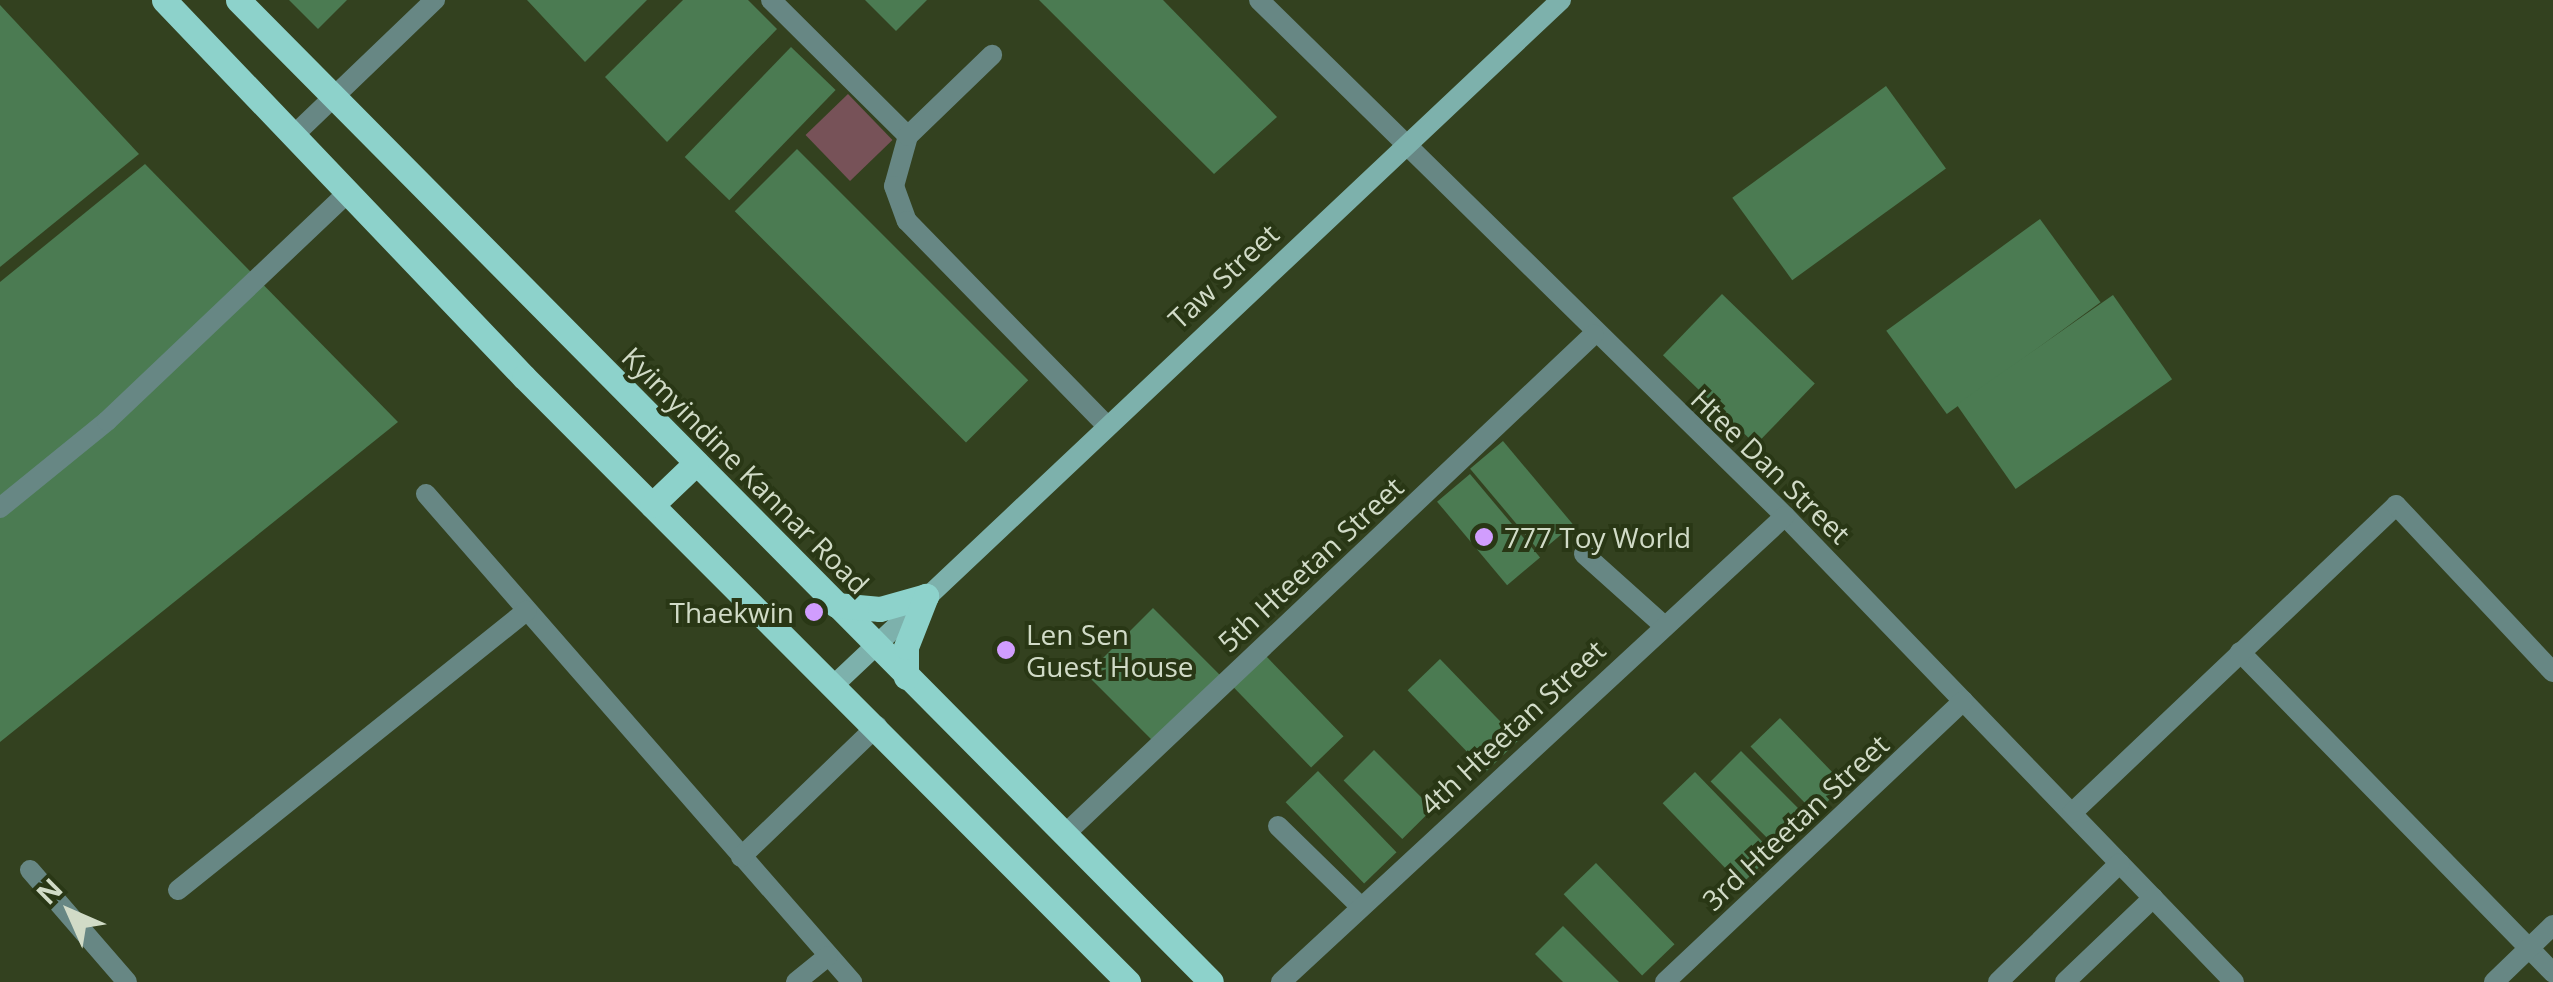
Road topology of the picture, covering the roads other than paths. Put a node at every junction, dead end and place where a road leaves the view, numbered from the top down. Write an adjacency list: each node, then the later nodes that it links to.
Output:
1 (164, 0): 9 (main road)
2 (238, 0): 8 (main road, Kyimyindine Kannar Road)
3 (435, 0): 8 (street)
4 (771, 0): 10 (street)
5 (1259, 0): 11 (street, Htee Dan Street)
6 (1561, 0): 11 (street, Taw Street)
7 (992, 54): 10 (street)
8 (335, 96): 9 (street); 15 (main road, Kyimyindine Kannar Road)
9 (293, 136): 12 (main road)
10 (908, 136): 14 (street)
11 (1406, 144): 13 (street, Htee Dan Street); 14 (street, Taw Street)
12 (348, 193): 17 (main road); 18 (street)
13 (1594, 334): 19 (street, Htee Dan Street); 34 (street, 5th Hteetan Street)
14 (1104, 423): 21 (street, Taw Street)
15 (696, 463): 17 (main road); 22 (main road, Kyimyindine Kannar Road)
16 (426, 494): 23 (street)
17 (652, 505): 29 (main road)
18 (0, 508)
19 (1784, 516): 24 (street, 4th Hteetan Street); 30 (street, Htee Dan Street)
20 (1584, 554): 24 (street)
21 (926, 596): 22 (main road); 25 (street, Taw Street); 28 (main road)
22 (836, 605): 25 (main road, Kyimyindine Kannar Road)
23 (527, 610): 35 (street); 38 (street)
24 (1663, 625): 40 (street, 4th Hteetan Street)
25 (876, 642): 28 (main road, Kyimyindine Kannar Road); 29 (street, Taw Street)
26 (2240, 652): 27 (street); 32 (street); 42 (street)
27 (2553, 672)
28 (906, 677): 34 (main road, Kyimyindine Kannar Road)
29 (834, 685): 31 (main road)
30 (1963, 701): 32 (street, Htee Dan Street); 51 (street, 3rd Hteetan Street)
31 (877, 726): 35 (street); 48 (main road)
32 (2072, 814): 36 (street, Htee Dan Street)
33 (1278, 826): 40 (street)
34 (1064, 835): 49 (main road, Kyimyindine Kannar Road)
35 (741, 856): 43 (street)
36 (2120, 863): 39 (street, Htee Dan Street); 52 (street)
37 (30, 870): 45 (street)
38 (178, 890)
39 (2152, 898): 53 (street); 54 (street, Htee Dan Street)
40 (1359, 905): 50 (street, 4th Hteetan Street)
41 (2553, 925): 42 (street)
42 (2529, 948): 44 (street); 55 (street)
43 (828, 956): 46 (street); 47 (street)
44 (2553, 973)
45 (127, 982)
46 (796, 982)
47 (852, 982)
48 (1128, 982)
49 (1211, 982)
50 (1281, 982)
51 (1665, 982)
52 (1998, 982)
53 (2064, 982)
54 (2234, 982)
55 (2494, 982)

